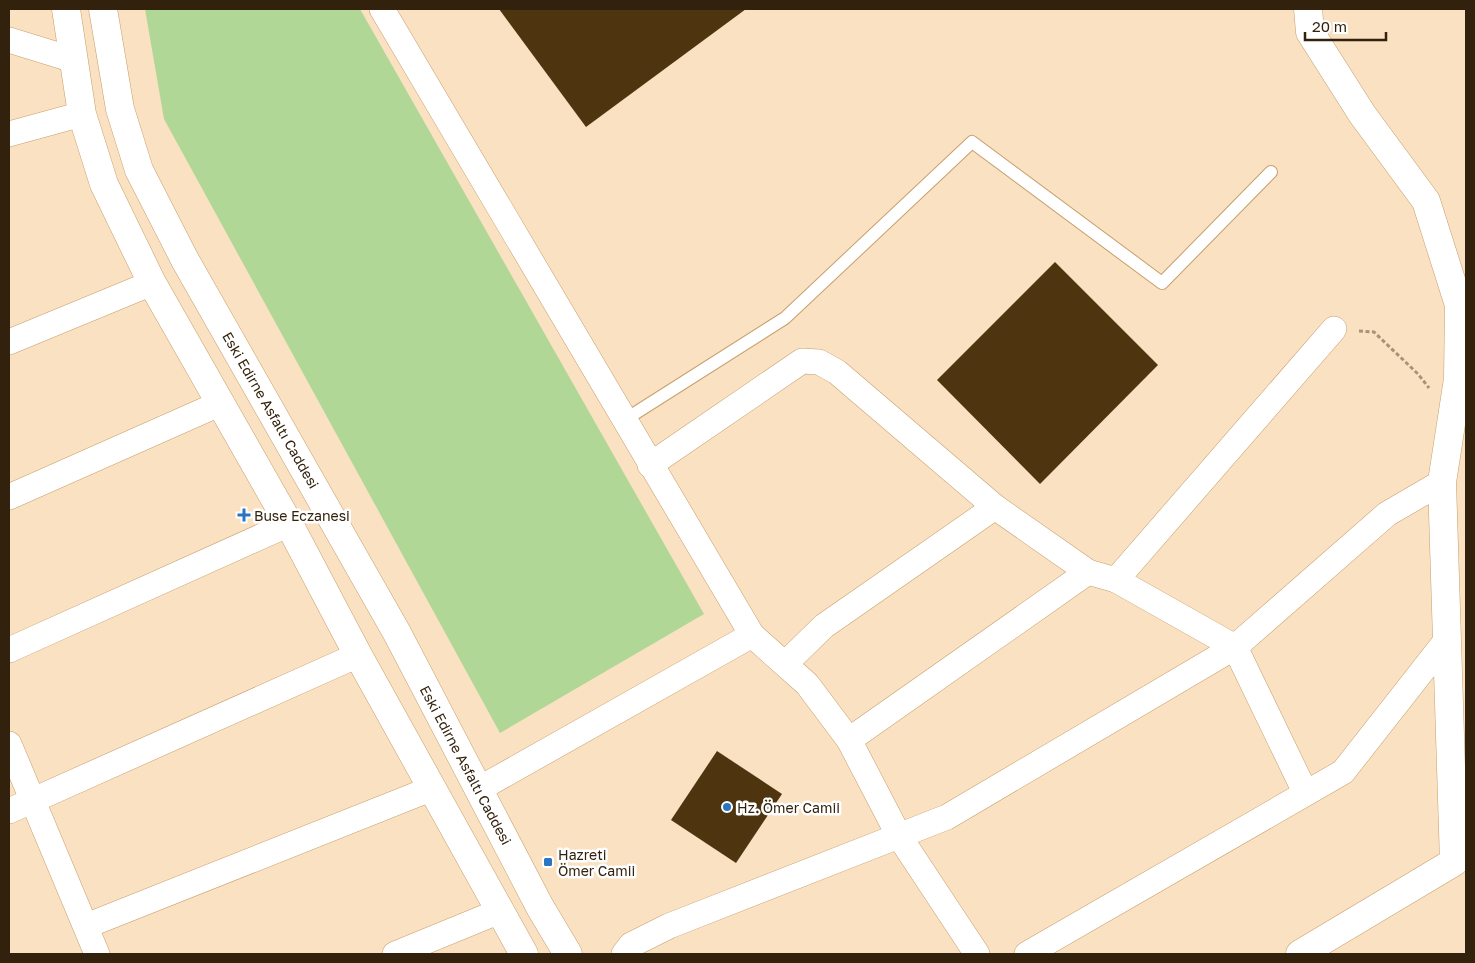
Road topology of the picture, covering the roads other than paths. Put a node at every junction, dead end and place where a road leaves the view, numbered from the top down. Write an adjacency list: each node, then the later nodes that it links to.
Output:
1 (66, 9): 6 (main road)
2 (103, 9): 31 (main road, Eski Edirne Asfaltı Caddesi)
3 (382, 9): 14 (street)
4 (1308, 9): 16 (main road)
5 (9, 40): 6 (street)
6 (74, 60): 7 (main road)
7 (82, 114): 8 (street); 10 (main road)
8 (9, 134)
9 (1271, 172): 14 (lane)
10 (152, 283): 12 (street); 13 (main road)
11 (1334, 329): 21 (street)
12 (9, 342)
13 (221, 403): 17 (street); 19 (main road)
14 (626, 419): 15 (street)
15 (650, 465): 18 (street); 22 (street)
16 (1442, 482): 23 (main road); 24 (street)
17 (9, 497)
18 (995, 507): 20 (street); 27 (street)
19 (290, 524): 25 (street); 26 (main road)
20 (1088, 572): 21 (street); 28 (street)
21 (1116, 580): 24 (street)
22 (752, 635): 27 (street); 31 (street)
23 (1446, 642): 32 (street); 36 (main road)
24 (1235, 647): 32 (street); 35 (street)
25 (9, 650)
26 (358, 656): 30 (main road); 33 (street)
27 (785, 664): 28 (street)
28 (849, 740): 35 (street)
29 (9, 744): 33 (street)
30 (432, 788): 31 (main road); 37 (main road); 38 (street)
31 (479, 789): 42 (main road, Eski Edirne Asfaltı Caddesi)
32 (1305, 792): 45 (street)
33 (33, 800): 34 (street); 38 (street)
34 (9, 811)
35 (900, 836): 43 (street); 44 (street)
36 (1460, 860): 46 (main road)
37 (500, 911): 40 (street); 41 (main road)
38 (86, 926): 39 (street)
39 (97, 954)
40 (395, 954)
41 (524, 954)
42 (568, 954)
43 (624, 954)
44 (977, 954)
45 (1027, 954)
46 (1300, 954)

